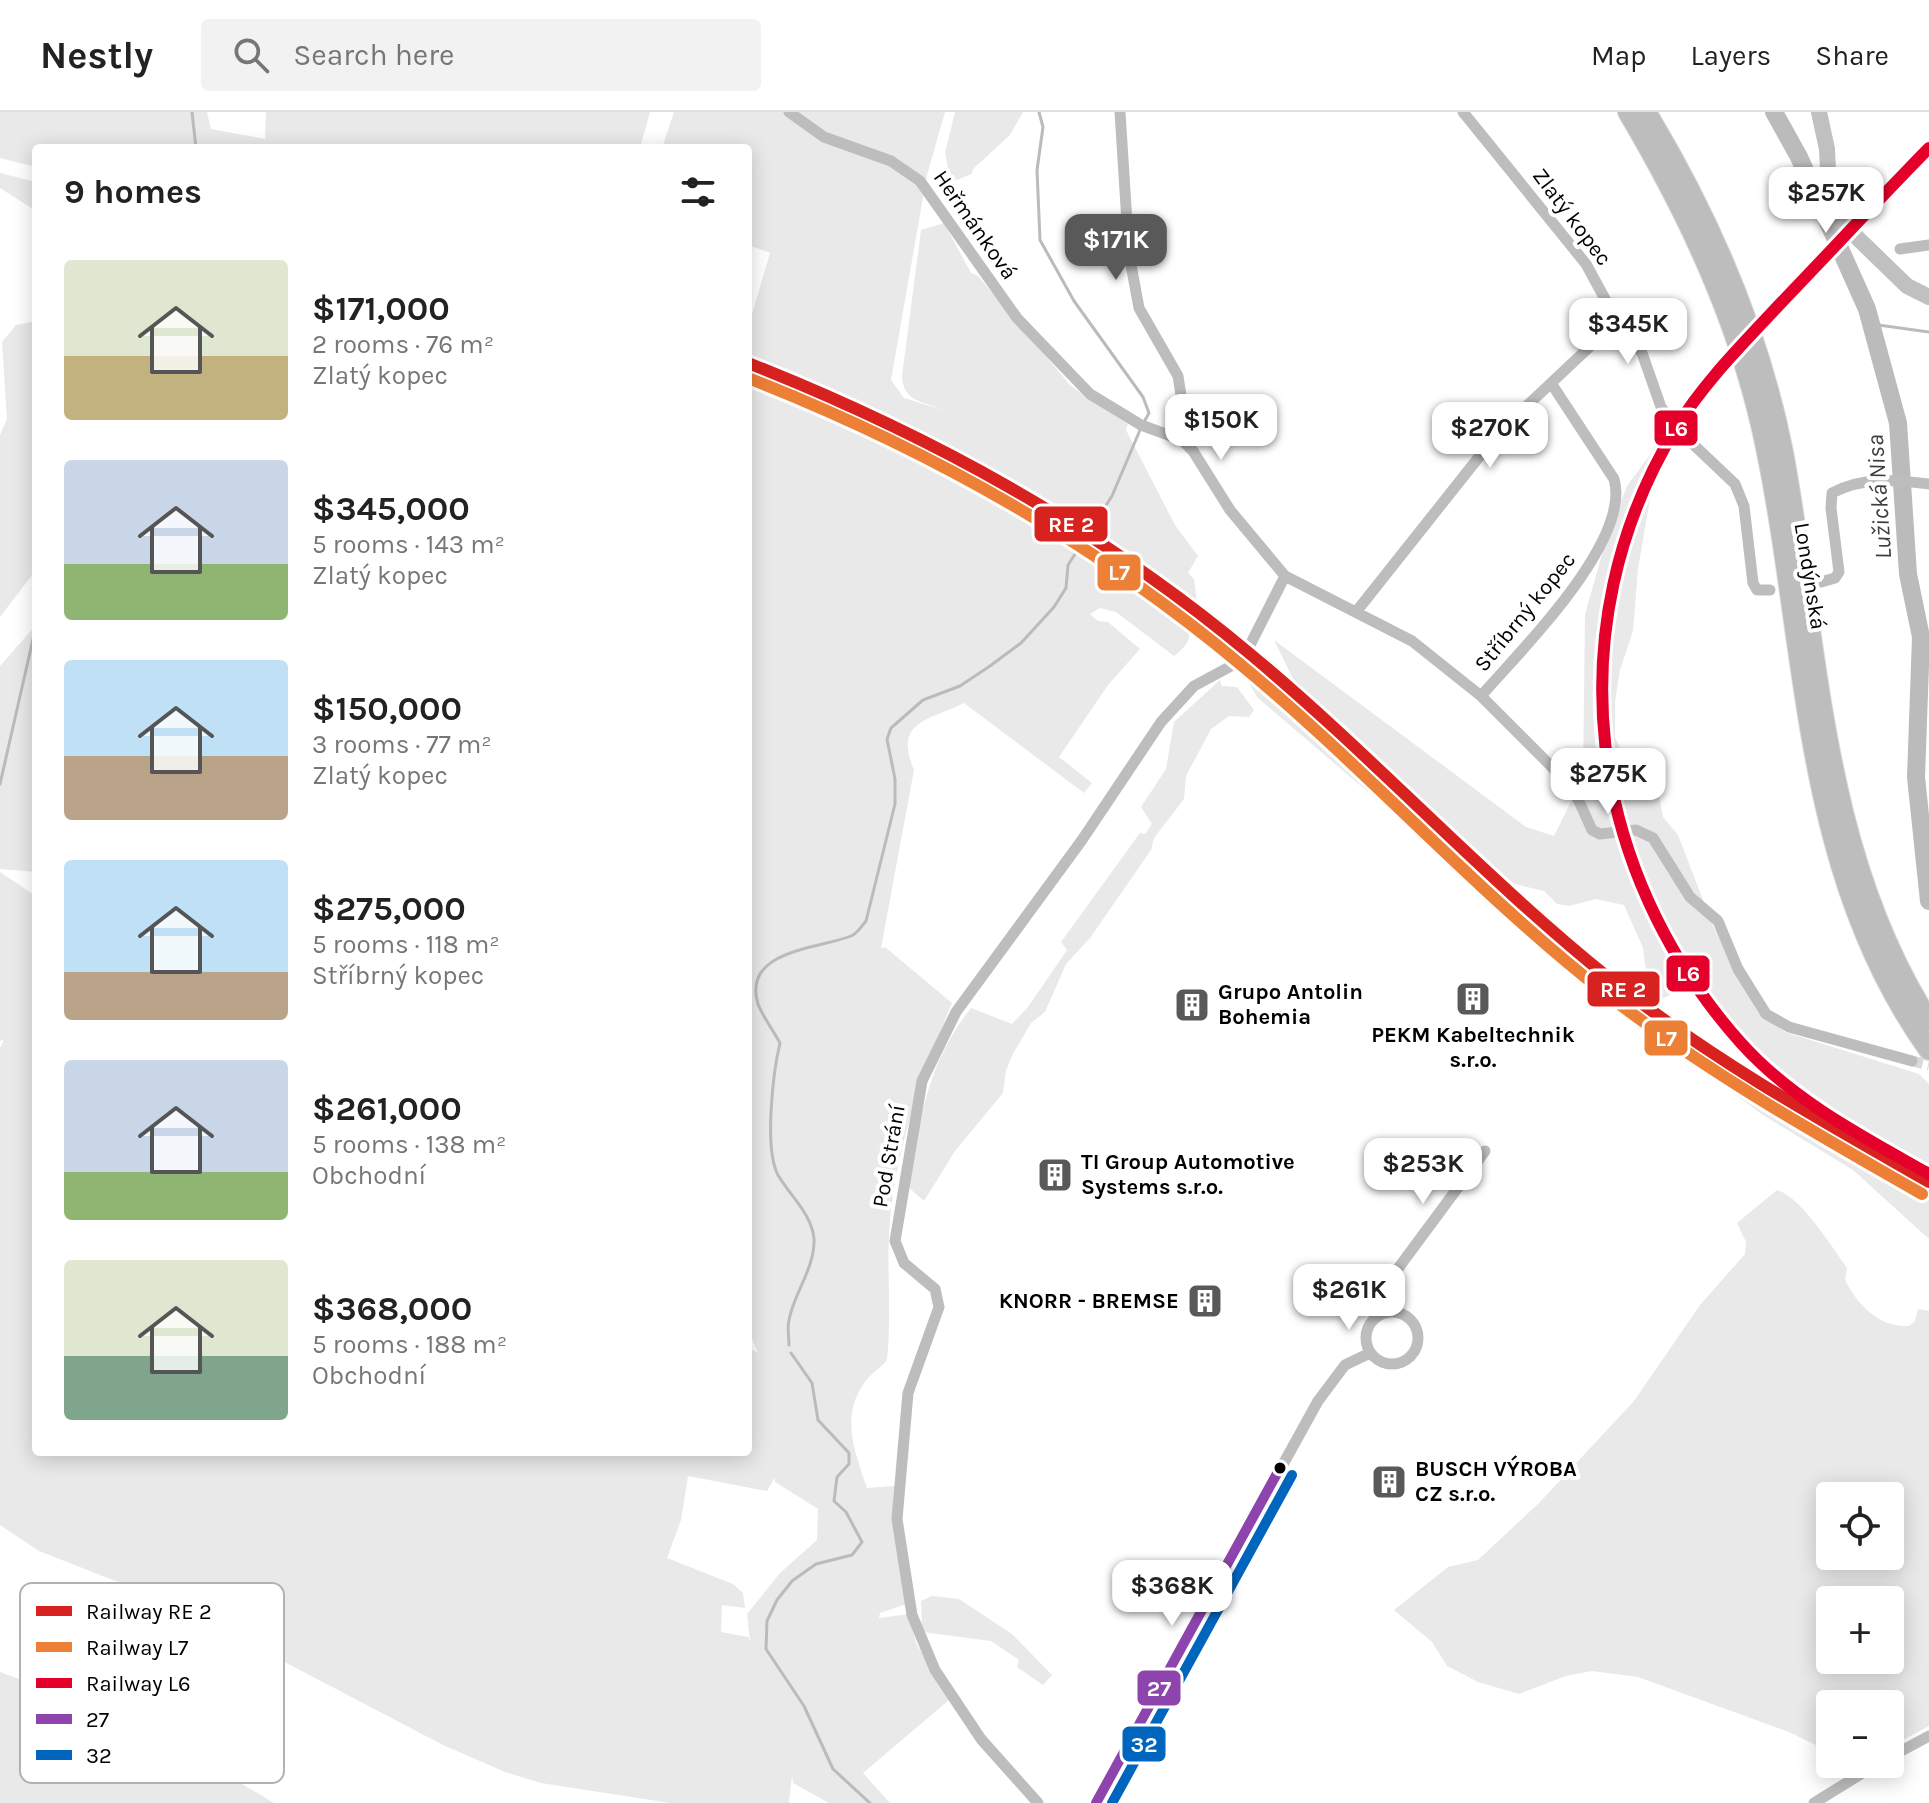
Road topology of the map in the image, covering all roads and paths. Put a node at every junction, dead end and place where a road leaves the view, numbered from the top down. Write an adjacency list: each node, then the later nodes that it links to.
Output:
1 (789, 112): 12 (street, Heřmánková)
2 (1120, 112): 12 (street)
3 (1463, 112): 10 (street, Zlatý kopec)
4 (1628, 112): 20 (highway, Londýnská)
5 (1646, 112): 19 (highway, Londýnská)
6 (1819, 112): 9 (street)
7 (1929, 245): 8 (street)
8 (1900, 249)
9 (1929, 297)
10 (1617, 321): 11 (street); 16 (street, Zlatý kopec)
11 (1551, 383): 17 (street); 18 (street, Stříbrný kopec)
12 (1182, 440): 14 (street, Stříbrný kopec)
13 (1929, 484): 15 (street, Londýnská)
14 (1285, 576): 17 (street, Stříbrný kopec); 27 (street, Pod Strání)
15 (1821, 582)
16 (1770, 590)
17 (1356, 612): 18 (street, Stříbrný kopec)
18 (1481, 696): 20 (street, Stříbrný kopec)
19 (1929, 1021)
20 (1920, 1056)
21 (1485, 1151): 22 (street)
22 (1389, 1312): 23 (street); 23 (street)
23 (1370, 1353): 28 (street)
24 (1929, 1736): 25 (street)
25 (1904, 1749)
26 (1854, 1778): 29 (street)
27 (1038, 1803)
28 (1096, 1803)
29 (1814, 1803)

